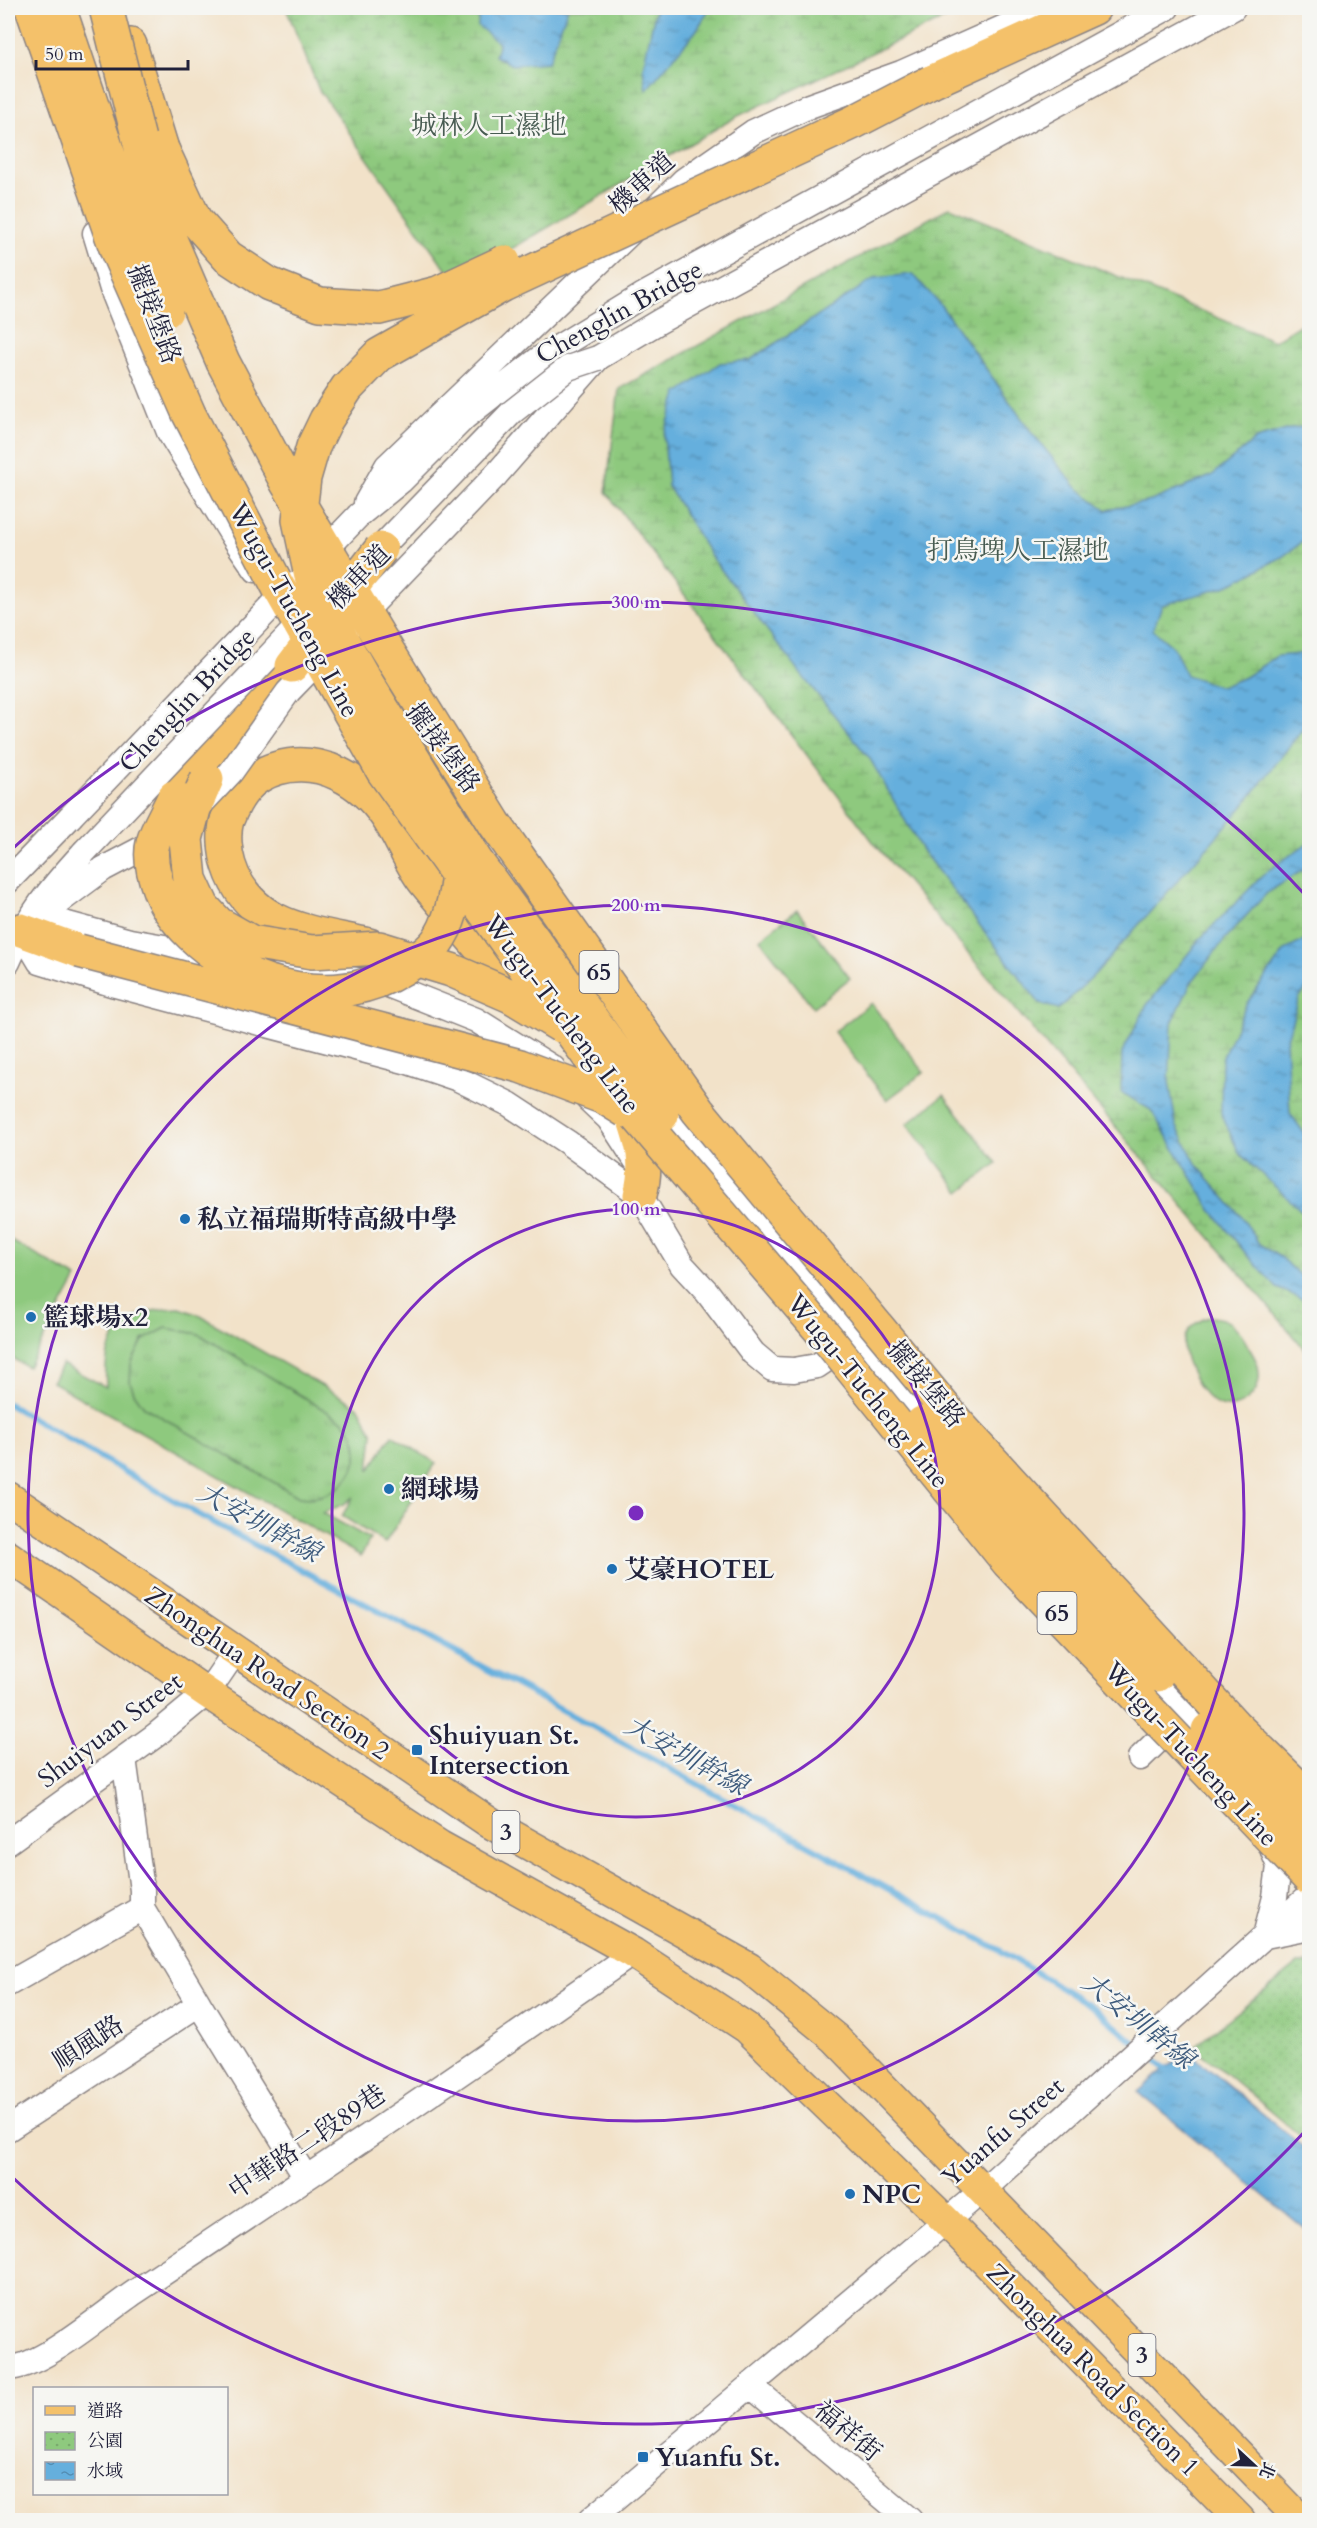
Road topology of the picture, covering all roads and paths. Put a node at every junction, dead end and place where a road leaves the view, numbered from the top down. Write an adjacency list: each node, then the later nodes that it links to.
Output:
1 (24, 8): 24 (street, 擺接堡路)
2 (32, 8): 23 (highway, Wugu-Tucheng Line / 65, bridge)
3 (59, 8): 14 (highway, bridge)
4 (106, 8): 33 (highway, Wugu-Tucheng Line / 65, bridge)
5 (118, 8): 10 (highway, bridge)
6 (1047, 8): 12 (street, 機車道, bridge)
7 (1094, 8): 10 (highway)
8 (1167, 8): 12 (street, Chenglin Bridge)
9 (1233, 8): 11 (street, Chenglin Bridge)
10 (931, 82): 23 (highway, bridge)
11 (598, 358): 13 (street, Chenglin Bridge, bridge); 15 (street, 機車道, bridge)
12 (359, 515): 17 (street, Chenglin Bridge, bridge)
13 (381, 549): 14 (highway, bridge); 18 (street, Chenglin Bridge, bridge)
14 (292, 666): 19 (highway, bridge)
15 (200, 806)
16 (141, 849): 18 (street)
17 (8, 881)
18 (14, 928): 20 (street, Chenglin Bridge); 21 (highway, bridge); 22 (street); 22 (street)
19 (379, 948): 21 (highway, bridge); 22 (highway)
20 (8, 962)
21 (709, 1171): 34 (highway, bridge)
22 (643, 1185): 24 (street)
23 (822, 1332): 36 (highway, Wugu-Tucheng Line / 65, bridge)
24 (853, 1341): 29 (street, 擺接堡路)
25 (8, 1497): 27 (main road, Zhonghua Road Section 2 / 3)
26 (8, 1556): 28 (main road, Zhonghua Road Section 2 / 3)
27 (235, 1652): 28 (street, Shuiyuan Street); 46 (main road, Zhonghua Road Section 2 / 3)
28 (207, 1693): 30 (street, Shuiyuan Street); 41 (main road, Zhonghua Road Section 2 / 3)
29 (1184, 1716): 31 (street); 32 (street, 擺接堡路)
30 (124, 1758): 35 (street, Shuiyuan Street); 38 (street)
31 (1140, 1758)
32 (1253, 1790): 34 (street, 擺接堡路); 40 (street)
33 (1310, 1799)
34 (1310, 1840)
35 (8, 1842)
36 (1310, 1879)
37 (1310, 1895): 40 (street, Yuanfu Street)
38 (142, 1908): 42 (street); 43 (street)
39 (1310, 1927): 40 (street)
40 (1265, 1936): 46 (street, Yuanfu Street)
41 (633, 1953): 45 (street, 中華路二段89巷); 47 (main road, Zhonghua Road Section 2 / 3)
42 (8, 1984)
43 (199, 2004): 44 (street, 順風路); 45 (street)
44 (8, 2129)
45 (306, 2178): 48 (street, 中華路二段89巷)
46 (983, 2190): 47 (street, Yuanfu Street); 53 (main road, Zhonghua Road Section 1 / 3)
47 (945, 2220): 49 (street, Yuanfu Street); 52 (main road, Zhonghua Road Section 1 / 3)
48 (8, 2368)
49 (750, 2385): 50 (street, Yuanfu Street); 51 (street, 福祥街)
50 (590, 2520)
51 (910, 2520)
52 (1240, 2520)
53 (1300, 2520)

